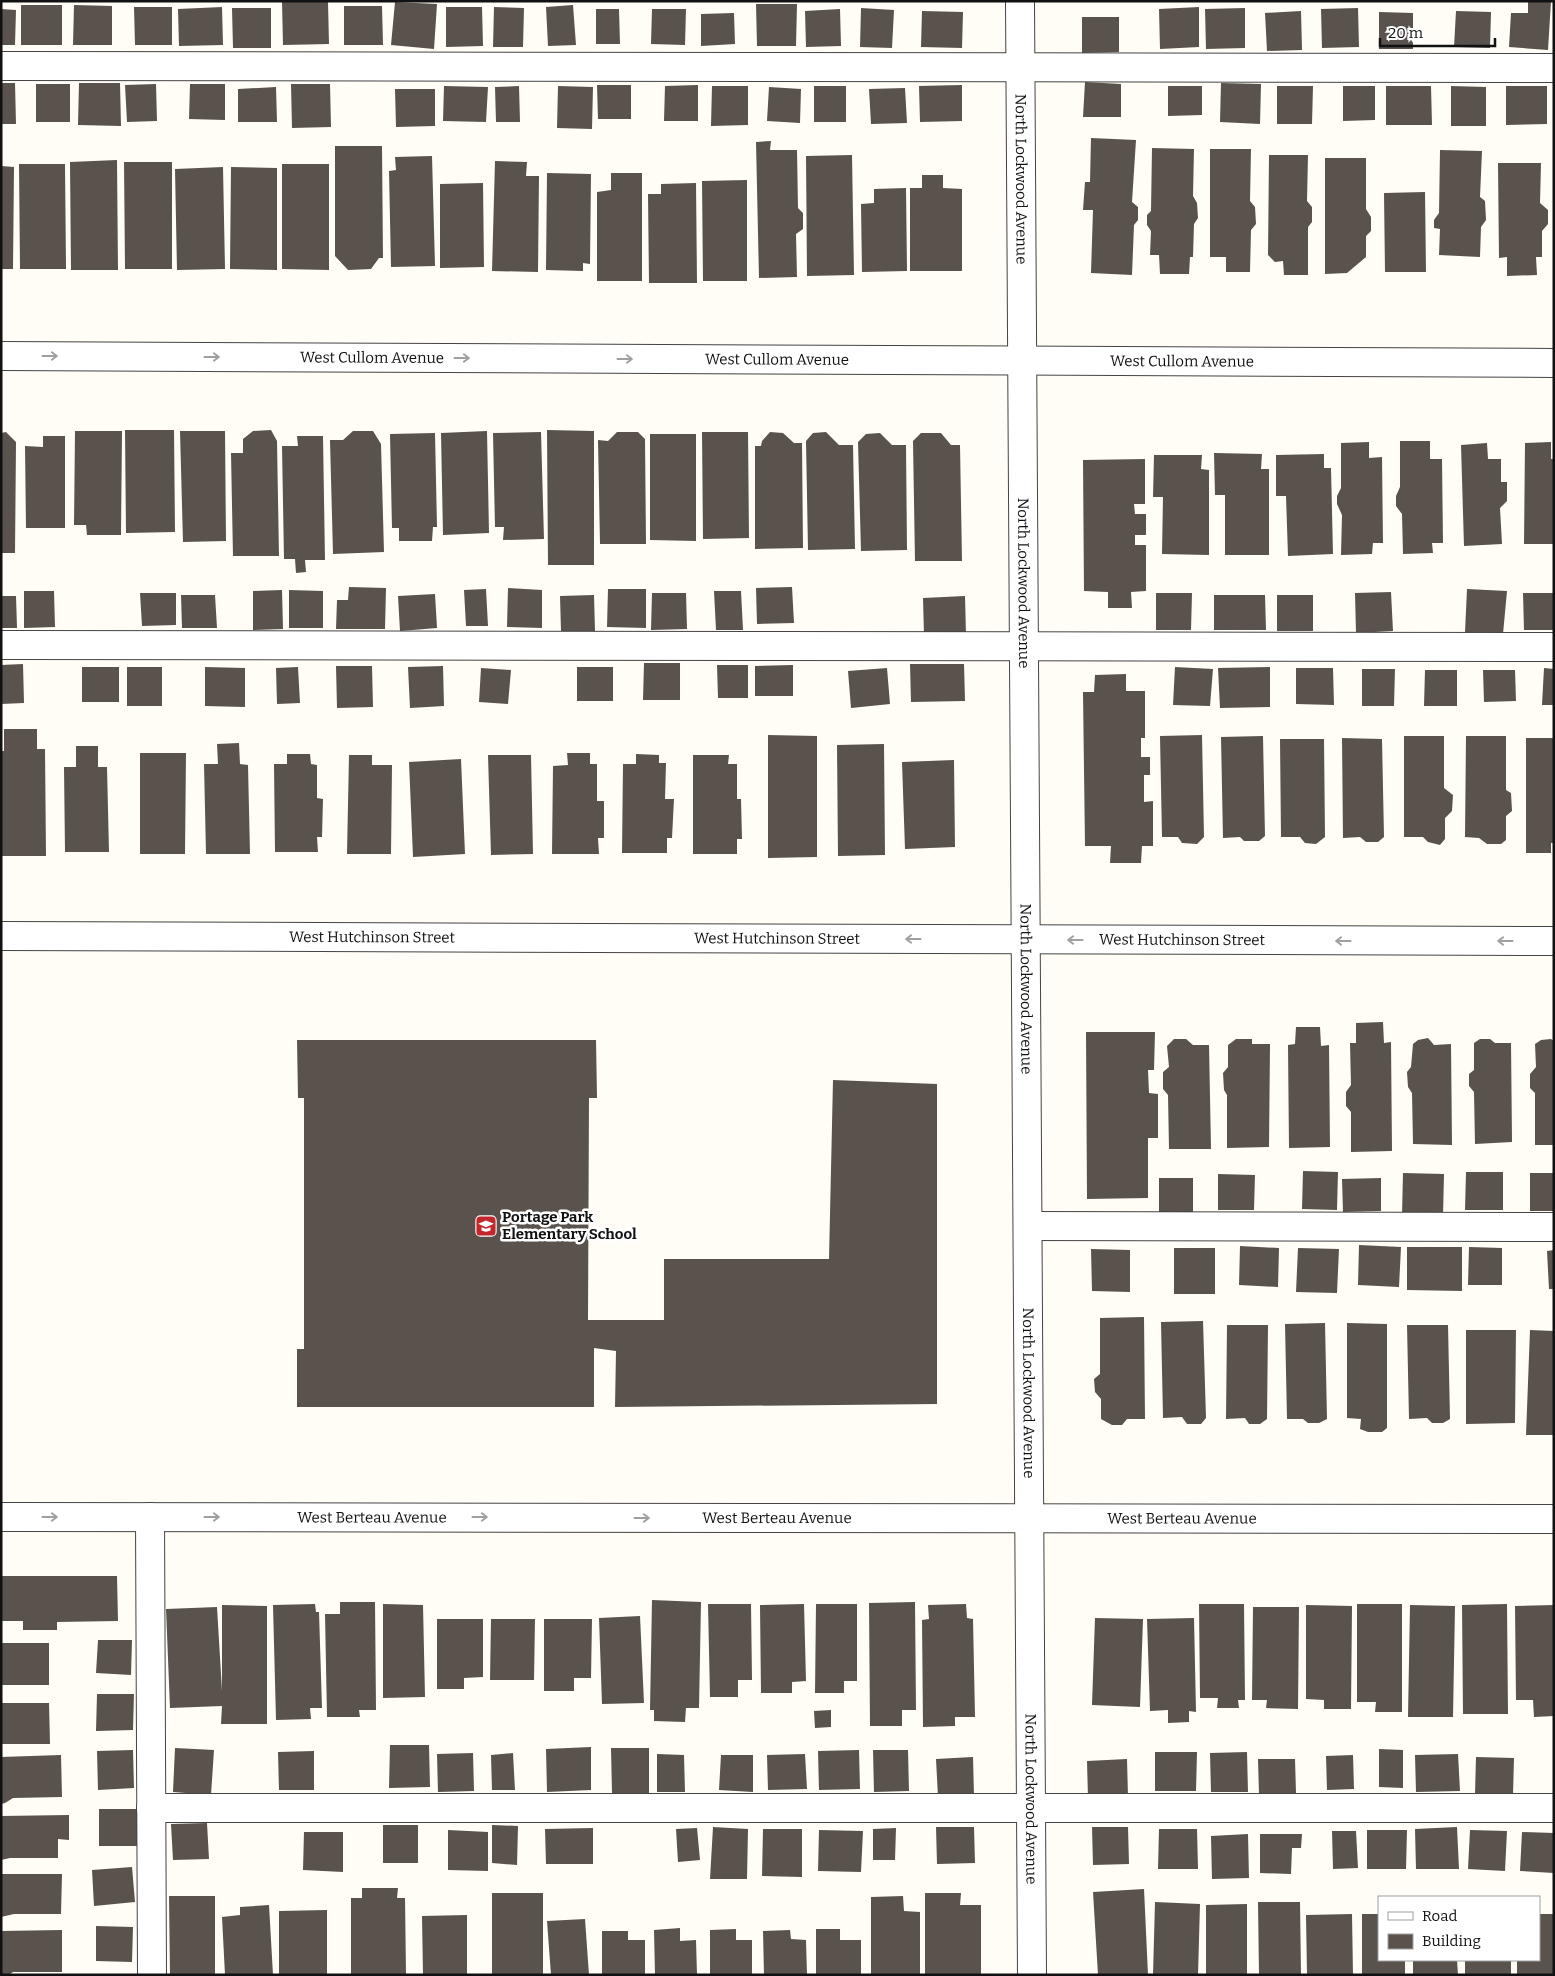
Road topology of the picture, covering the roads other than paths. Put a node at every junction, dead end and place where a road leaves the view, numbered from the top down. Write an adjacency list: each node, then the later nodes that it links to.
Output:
1 (1020, 1): 3 (street, North Lockwood Avenue)
2 (1, 66): 3 (street)
3 (1021, 67): 4 (street); 6 (street, North Lockwood Avenue)
4 (1554, 68)
5 (1, 356): 6 (street, West Cullom Avenue, one-way to 6)
6 (1022, 361): 7 (street, West Cullom Avenue); 9 (street, North Lockwood Avenue)
7 (1554, 363)
8 (1, 645): 9 (street)
9 (1024, 646): 10 (street); 12 (street, North Lockwood Avenue)
10 (1554, 647)
11 (1, 936): 12 (street, West Hutchinson Street, one-way to 11)
12 (1026, 940): 13 (street, West Hutchinson Street, one-way to 12); 14 (street, North Lockwood Avenue)
13 (1554, 941)
14 (1028, 1226): 15 (street); 18 (street, North Lockwood Avenue)
15 (1554, 1227)
16 (1, 1517): 17 (street, West Berteau Avenue, one-way to 17)
17 (150, 1517): 18 (street, West Berteau Avenue, one-way to 18); 20 (street)
18 (1030, 1518): 19 (street, West Berteau Avenue); 21 (street, North Lockwood Avenue)
19 (1554, 1519)
20 (152, 1808): 21 (street); 23 (street)
21 (1031, 1808): 22 (street); 24 (street, North Lockwood Avenue)
22 (1554, 1808)
23 (152, 1975)
24 (1032, 1975)

